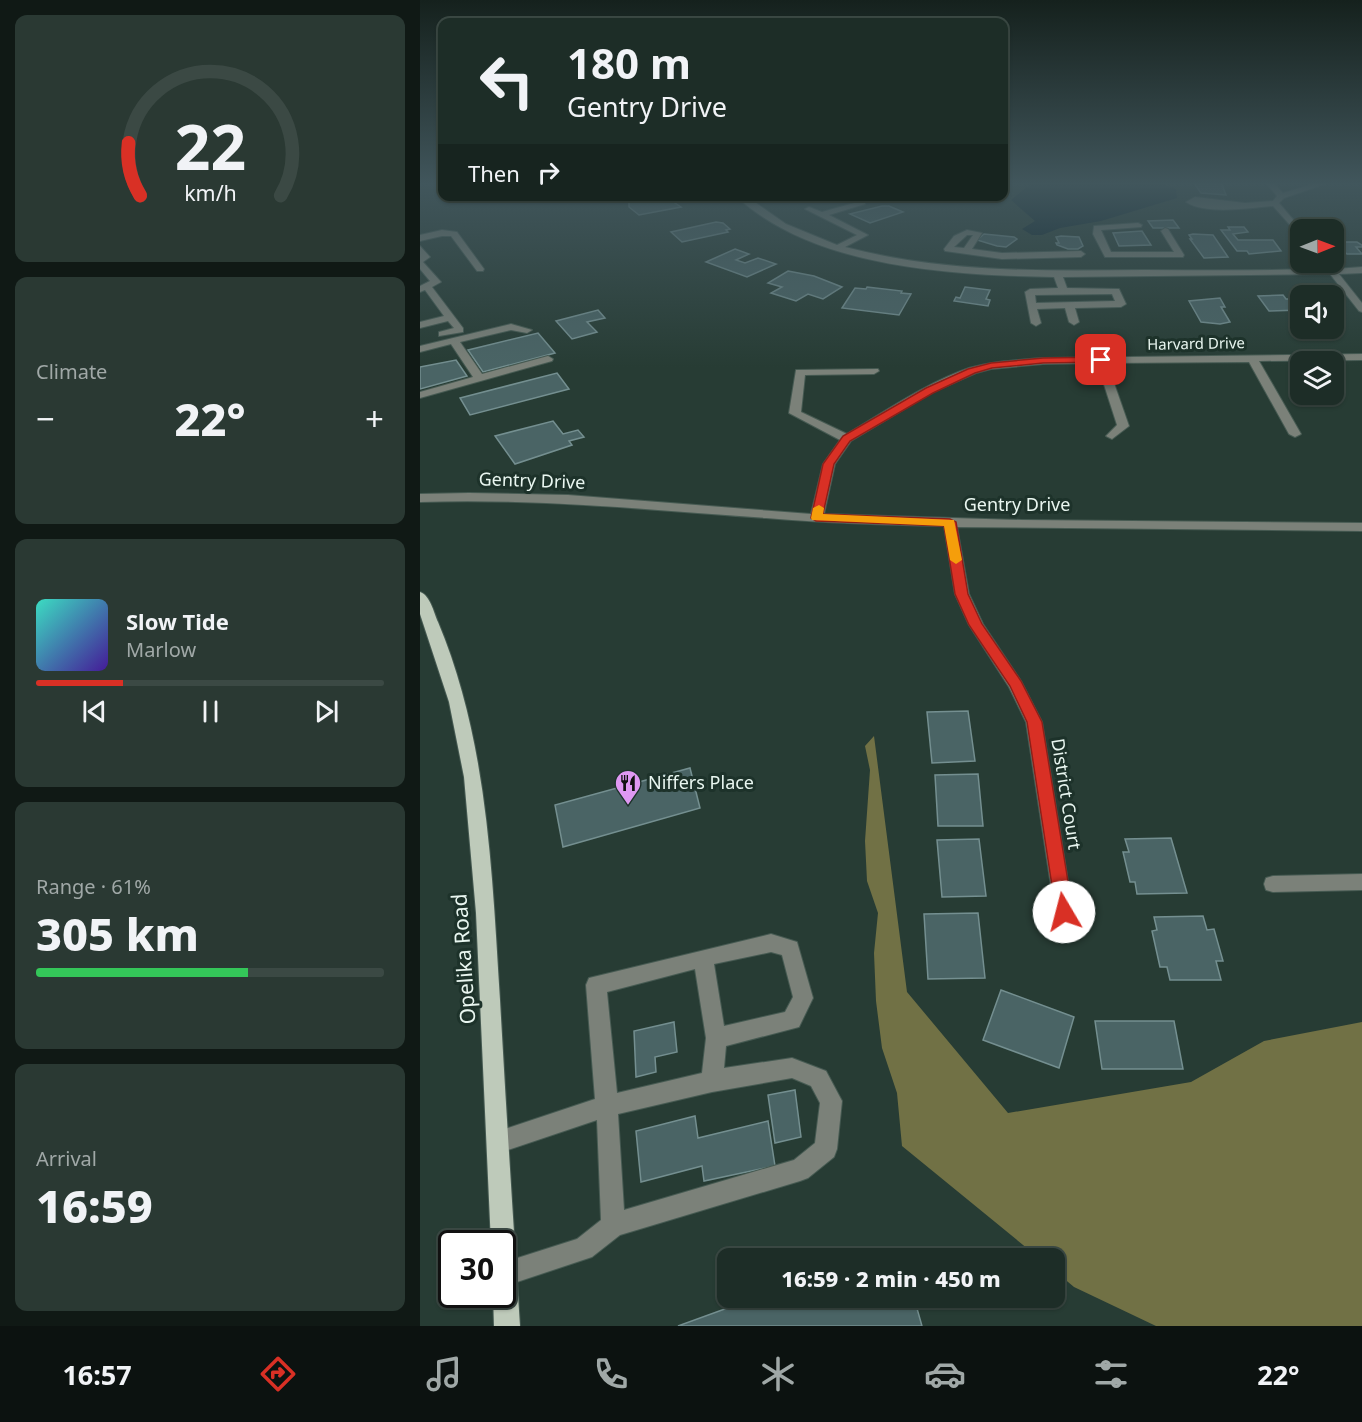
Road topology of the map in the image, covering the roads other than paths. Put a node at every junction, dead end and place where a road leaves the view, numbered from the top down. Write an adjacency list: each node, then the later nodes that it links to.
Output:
1 (462, 244): 14 (street)
2 (826, 244): 8 (street)
3 (846, 244): 8 (street)
4 (952, 244): 10 (street)
5 (971, 244): 10 (street)
6 (1102, 244): 7 (street)
7 (1173, 244)
8 (837, 248): 18 (street)
9 (420, 249): 13 (street)
10 (966, 252): 12 (street)
11 (1081, 254): 12 (street)
12 (1002, 256): 18 (street)
13 (420, 262): 21 (street)
14 (480, 268)
15 (1362, 270): 16 (street)
16 (1344, 271)
17 (1290, 272): 20 (street)
18 (1000, 273): 20 (street)
19 (1334, 273): 26 (street)
20 (1058, 274): 22 (street)
21 (427, 290): 23 (street); 27 (street)
22 (1063, 291): 24 (street); 25 (street)
23 (420, 298)
24 (1069, 305): 25 (street); 28 (street)
25 (1032, 306): 29 (street)
26 (1362, 309)
27 (450, 317): 30 (street); 32 (street)
28 (1074, 322)
29 (1036, 323)
30 (420, 325)
31 (528, 330): 33 (street)
32 (420, 340)
33 (454, 341): 34 (street); 40 (street)
34 (420, 349)
35 (1362, 357): 36 (street, Harvard Drive)
36 (1252, 358): 38 (street, Harvard Drive); 42 (street)
37 (548, 359): 40 (street)
38 (1101, 360): 43 (street); 44 (street, Harvard Drive)
39 (874, 371): 44 (street)
40 (479, 378): 41 (street)
41 (420, 395)
42 (1295, 434)
43 (1112, 436)
44 (847, 439): 46 (street, Harvard Drive)
45 (420, 498): 46 (street, Gentry Drive)
46 (816, 518): 47 (street, Gentry Drive)
47 (950, 522): 48 (street, Gentry Drive); 52 (street, District Court)
48 (1362, 527)
49 (420, 597): 57 (main road, Opelika Road)
50 (1362, 882): 51 (street)
51 (1273, 884)
52 (1064, 912)
53 (704, 958): 54 (street); 54 (street); 56 (street)
54 (716, 1038): 55 (street)
55 (712, 1081): 56 (street); 58 (street)
56 (607, 1106): 57 (street); 58 (street)
57 (499, 1142): 59 (main road, Opelika Road)
58 (613, 1225): 60 (street)
59 (502, 1230)
60 (516, 1271)
61 (506, 1308): 62 (main road, Opelika Road)
62 (507, 1326)

